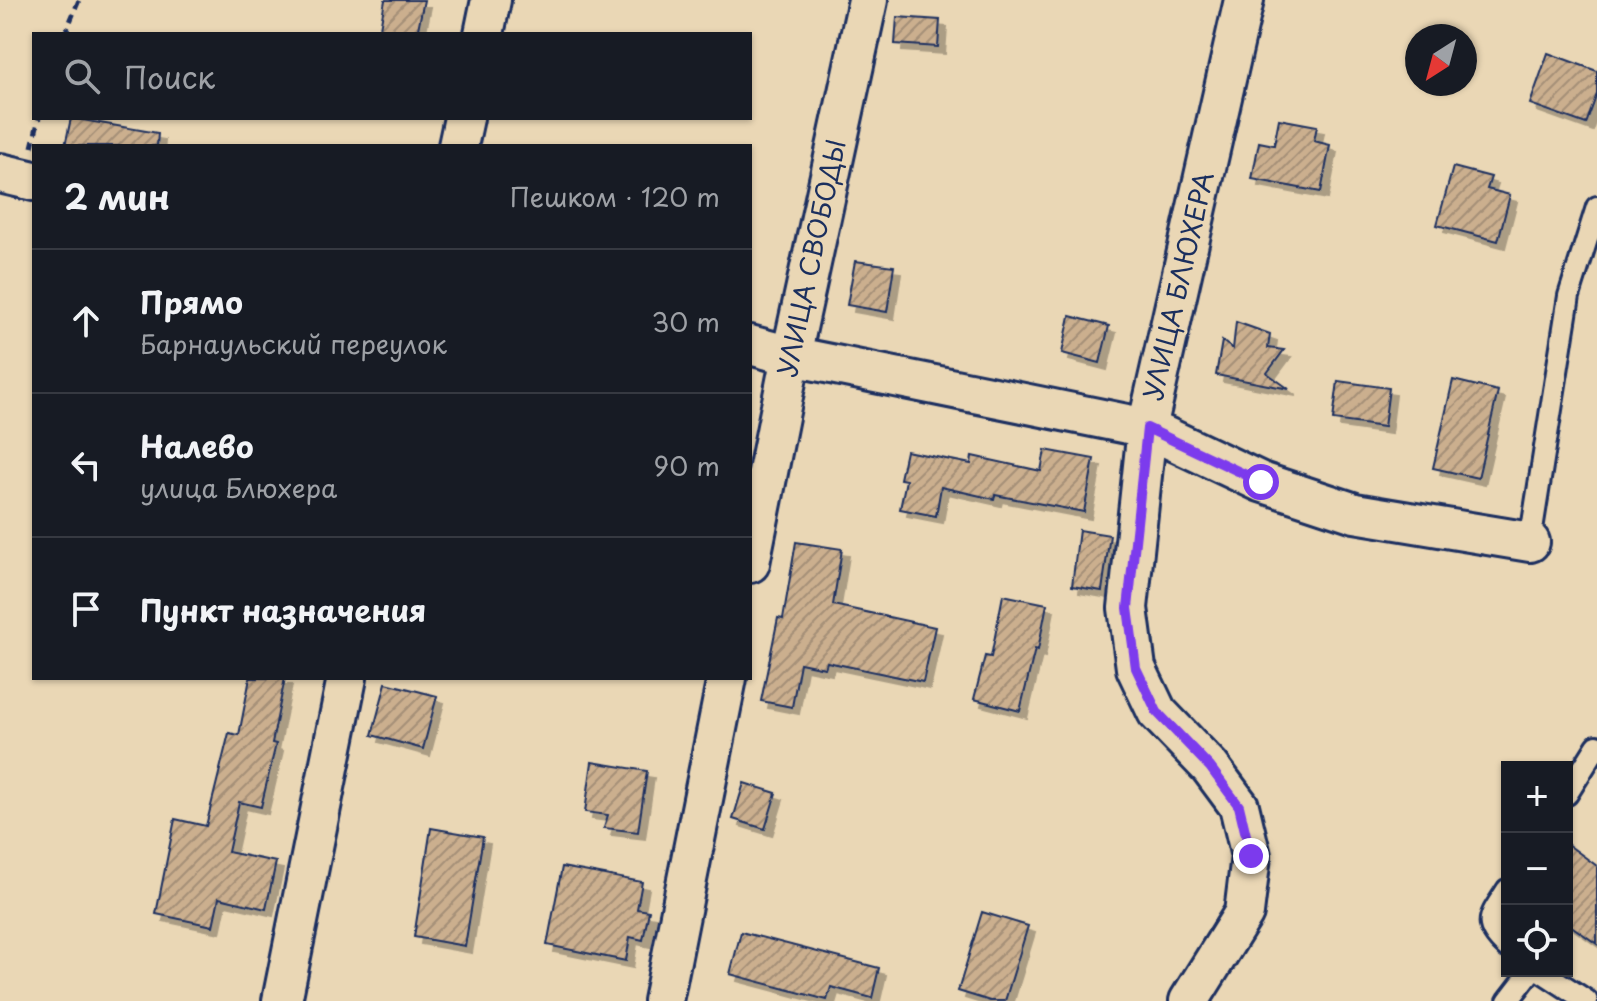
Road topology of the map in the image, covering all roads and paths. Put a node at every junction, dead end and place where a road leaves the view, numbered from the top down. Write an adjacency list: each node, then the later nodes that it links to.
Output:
1 (79, 0): 5 (path)
2 (491, 0): 6 (street)
3 (868, 0): 13 (street, УЛИЦА СВОБОДЫ)
4 (1244, 0): 14 (street, УЛИЦА БЛЮХЕРА)
5 (66, 32)
6 (484, 32)
7 (464, 120): 8 (street)
8 (458, 144)
9 (0, 173): 10 (street)
10 (32, 181)
11 (1597, 207): 15 (lane)
12 (752, 346): 13 (street)
13 (791, 356): 14 (street); 16 (street, УЛИЦА СВОБОДЫ)
14 (1147, 428): 15 (street); 27 (street, УЛИЦА БЛЮХЕРА)
15 (1530, 542)
16 (752, 553)
17 (347, 680): 25 (street)
18 (727, 680): 26 (street)
19 (1597, 746): 20 (lane)
20 (1573, 784)
21 (1501, 900): 22 (lane)
22 (1501, 941)
23 (1526, 977): 28 (lane)
24 (1550, 977): 29 (lane)
25 (282, 1001)
26 (663, 1001)
27 (1189, 1001)
28 (1508, 1001)
29 (1587, 1001)

